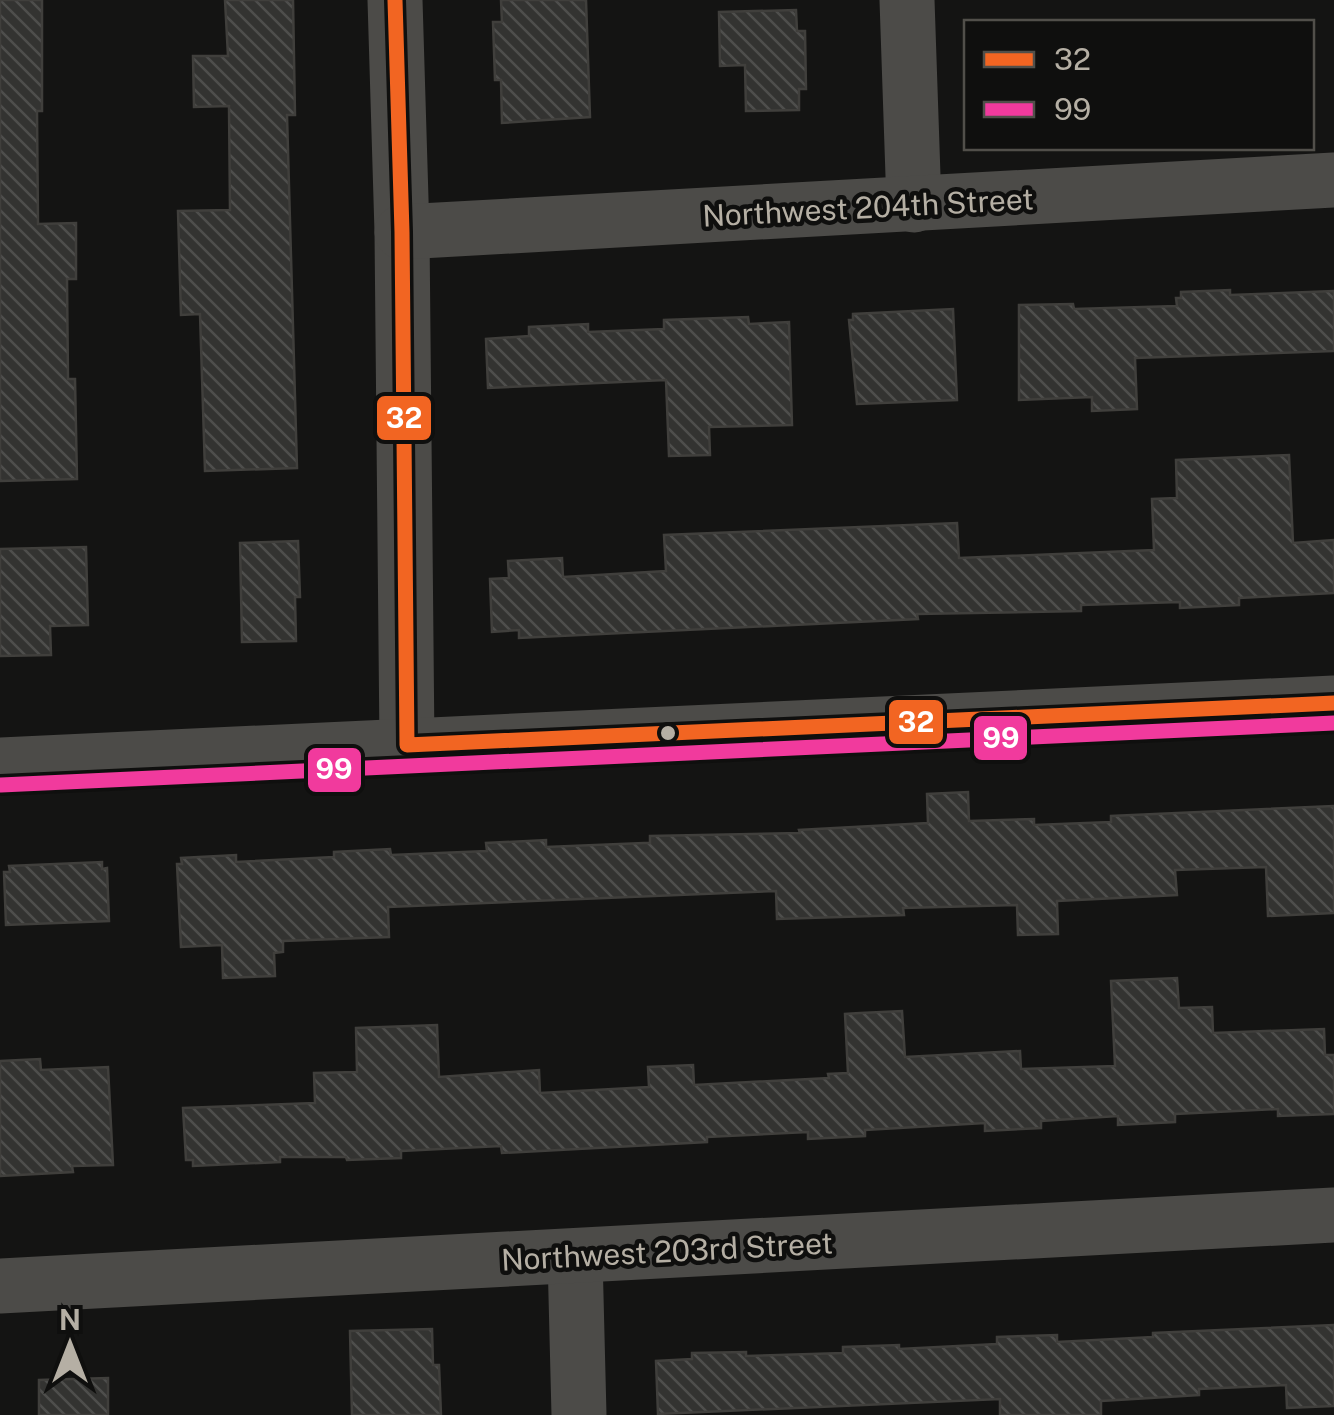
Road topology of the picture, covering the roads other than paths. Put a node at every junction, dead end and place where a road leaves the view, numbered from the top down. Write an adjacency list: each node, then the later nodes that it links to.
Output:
1 (395, 0): 5 (street)
2 (907, 0): 4 (street)
3 (1334, 180): 4 (street, Northwest 204th Street)
4 (914, 204): 5 (street, Northwest 204th Street)
5 (402, 232): 7 (street)
6 (1334, 703): 7 (street)
7 (407, 745): 8 (street)
8 (0, 765)
9 (1334, 1215): 10 (street, Northwest 203rd Street)
10 (575, 1256): 11 (street, Northwest 203rd Street); 12 (street)
11 (0, 1286)
12 (579, 1415)

